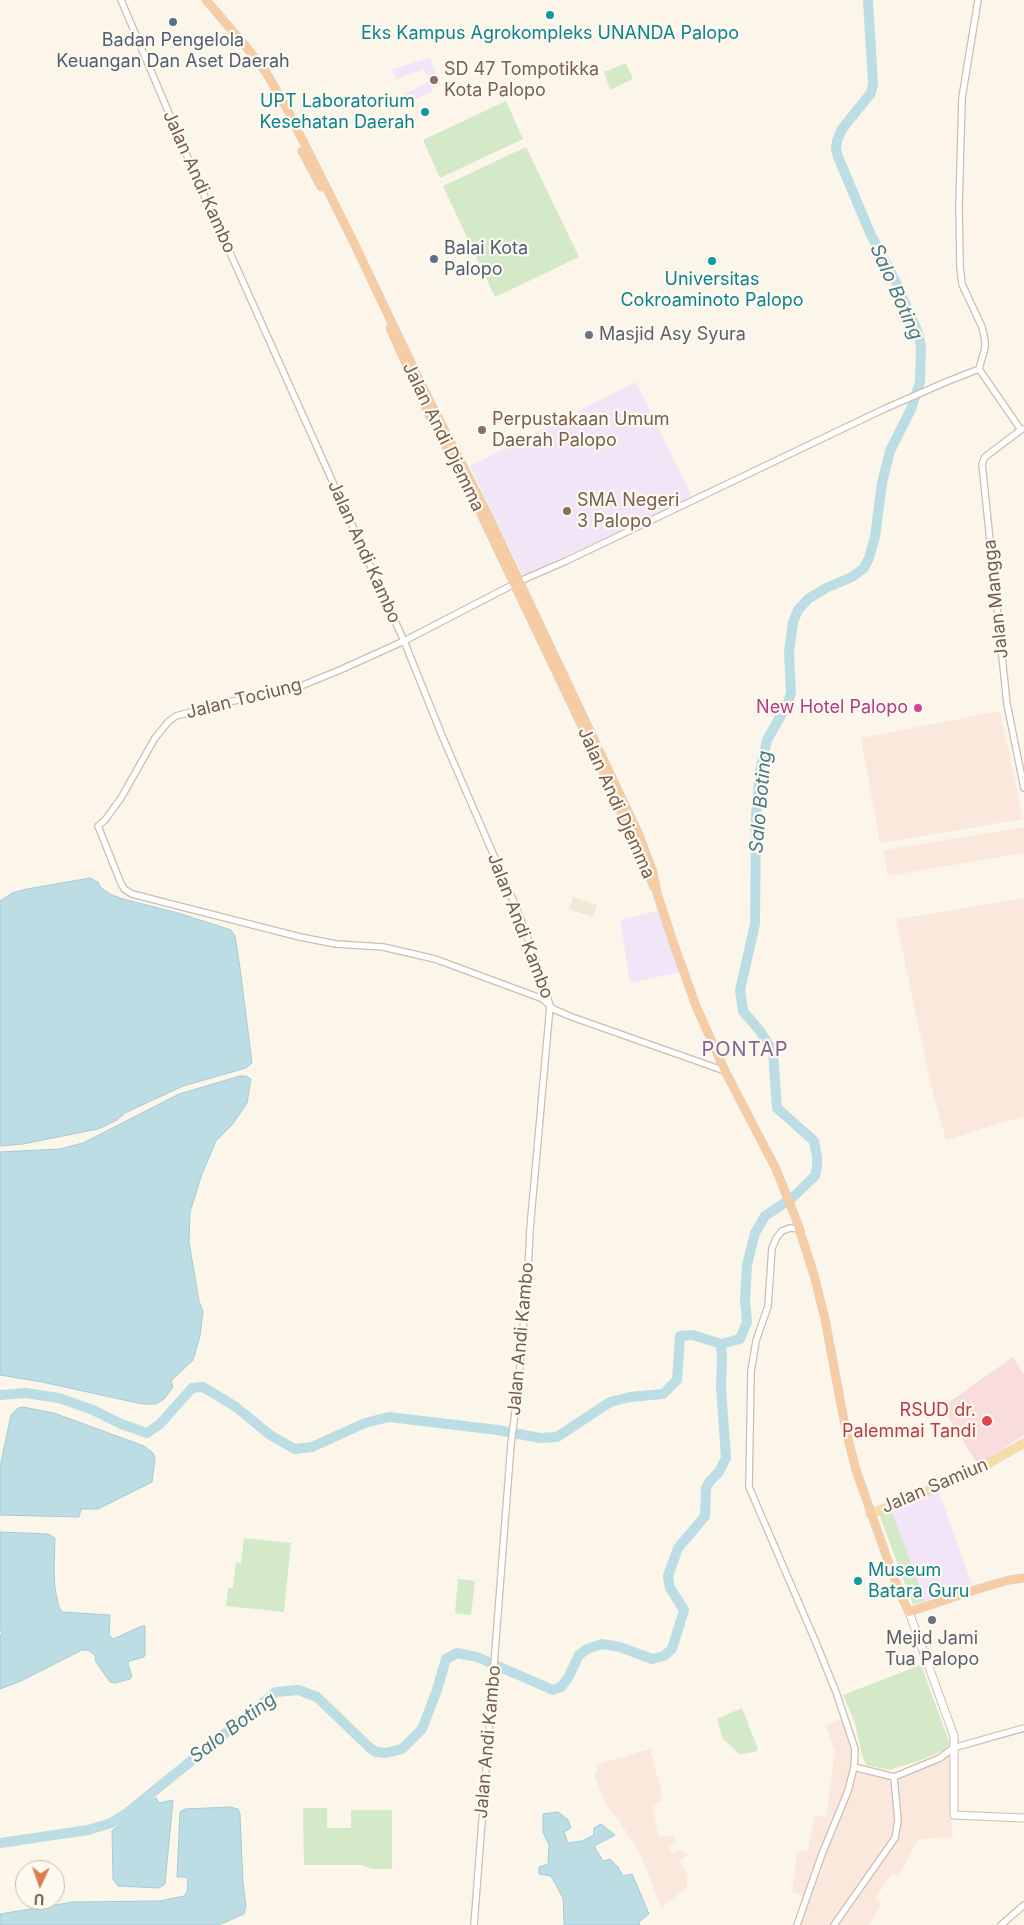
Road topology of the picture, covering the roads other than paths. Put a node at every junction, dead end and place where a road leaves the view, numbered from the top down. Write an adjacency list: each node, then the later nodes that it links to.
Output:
1 (121, 0): 8 (street, Jalan Andi Kambo)
2 (199, 0): 7 (highway, Jalan Andi Djemma)
3 (206, 0): 7 (highway, Jalan Andi Djemma)
4 (978, 0): 5 (street)
5 (980, 369): 6 (street); 7 (street, Jalan Tociung)
6 (1022, 429): 9 (street, Jalan Mangga)
7 (517, 583): 8 (street, Jalan Tociung); 11 (highway, Jalan Andi Djemma)
8 (404, 641): 10 (street, Jalan Andi Kambo); 10 (street, Jalan Tociung)
9 (1024, 788)
10 (550, 1006): 11 (street); 23 (street, Jalan Andi Kambo)
11 (725, 1071): 12 (highway, Jalan Andi Djemma)
12 (800, 1229): 14 (highway); 19 (street)
13 (1024, 1443): 14 (main road, Jalan Samiun)
14 (870, 1514): 16 (highway)
15 (1024, 1578): 16 (highway)
16 (909, 1612): 18 (main road)
17 (1024, 1728): 18 (street)
18 (953, 1748): 20 (street); 21 (main road)
19 (854, 1767): 20 (street); 24 (street)
20 (894, 1777): 25 (street)
21 (1024, 1818)
22 (1024, 1905): 26 (street)
23 (474, 1925)
24 (797, 1925)
25 (834, 1925)
26 (1001, 1925)

